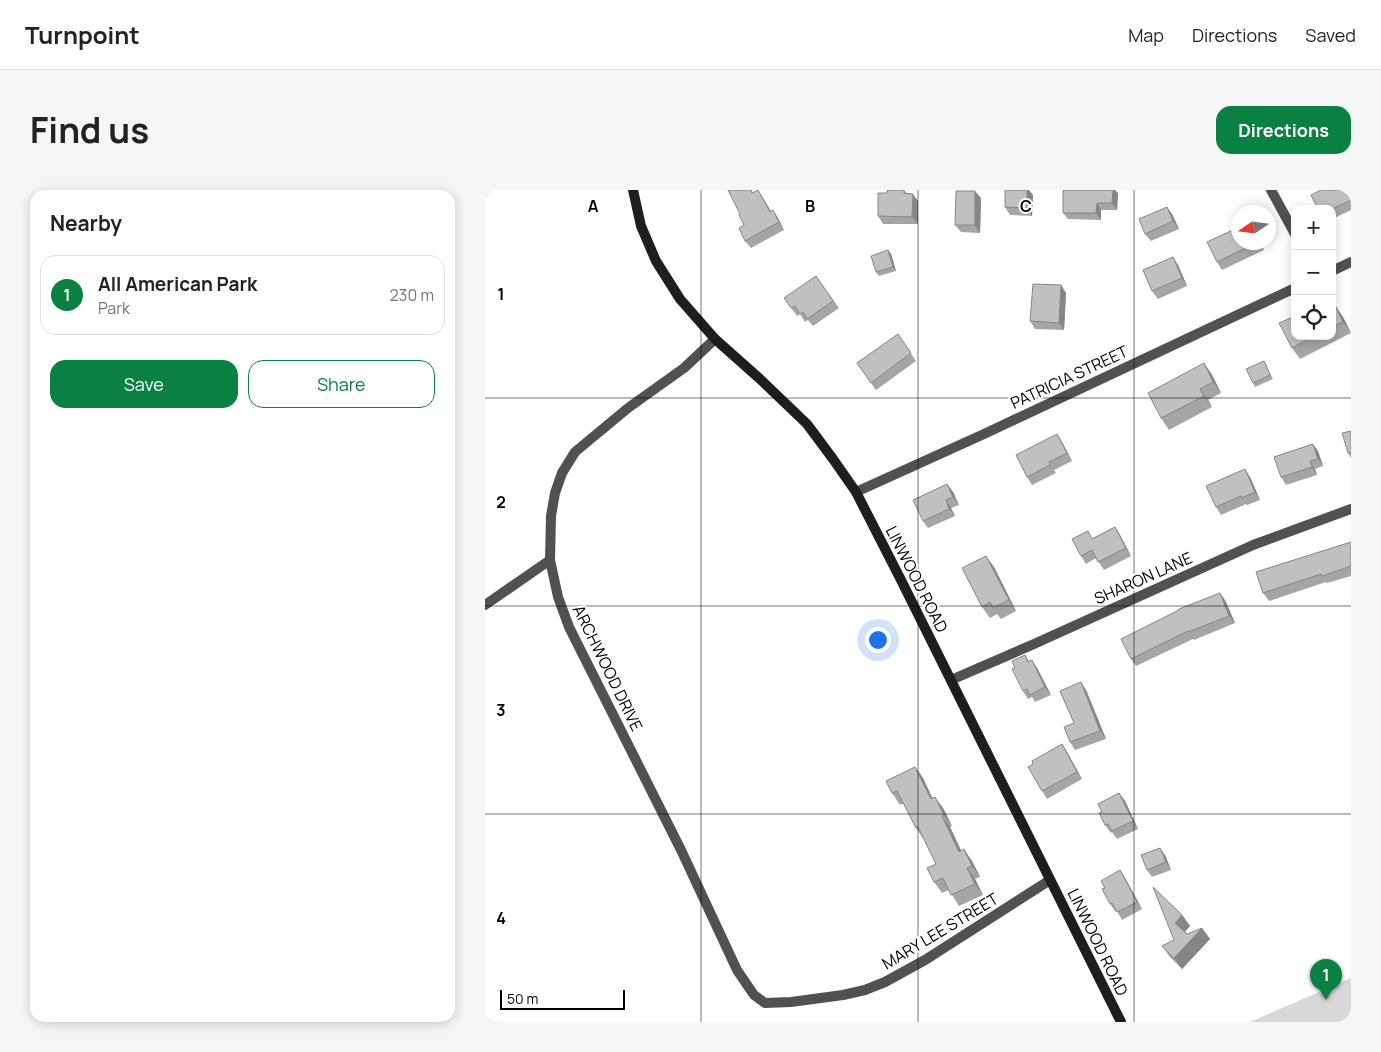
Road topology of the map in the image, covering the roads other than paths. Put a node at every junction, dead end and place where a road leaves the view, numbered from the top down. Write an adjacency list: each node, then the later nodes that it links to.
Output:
1 (633, 190): 7 (main road, LINWOOD ROAD)
2 (1271, 190): 3 (street)
3 (1291, 227)
4 (1351, 262): 5 (street)
5 (1336, 268)
6 (1291, 290): 8 (street, PATRICIA STREET)
7 (715, 339): 8 (main road, LINWOOD ROAD); 10 (street, ARCHWOOD DRIVE)
8 (856, 492): 12 (main road, LINWOOD ROAD)
9 (1351, 509): 12 (street, SHARON LANE)
10 (550, 560): 11 (street); 14 (street, ARCHWOOD DRIVE)
11 (485, 605)
12 (951, 680): 13 (main road, LINWOOD ROAD)
13 (1050, 880): 14 (street, MARY LEE STREET); 15 (main road, LINWOOD ROAD)
14 (754, 995)
15 (1121, 1022)

